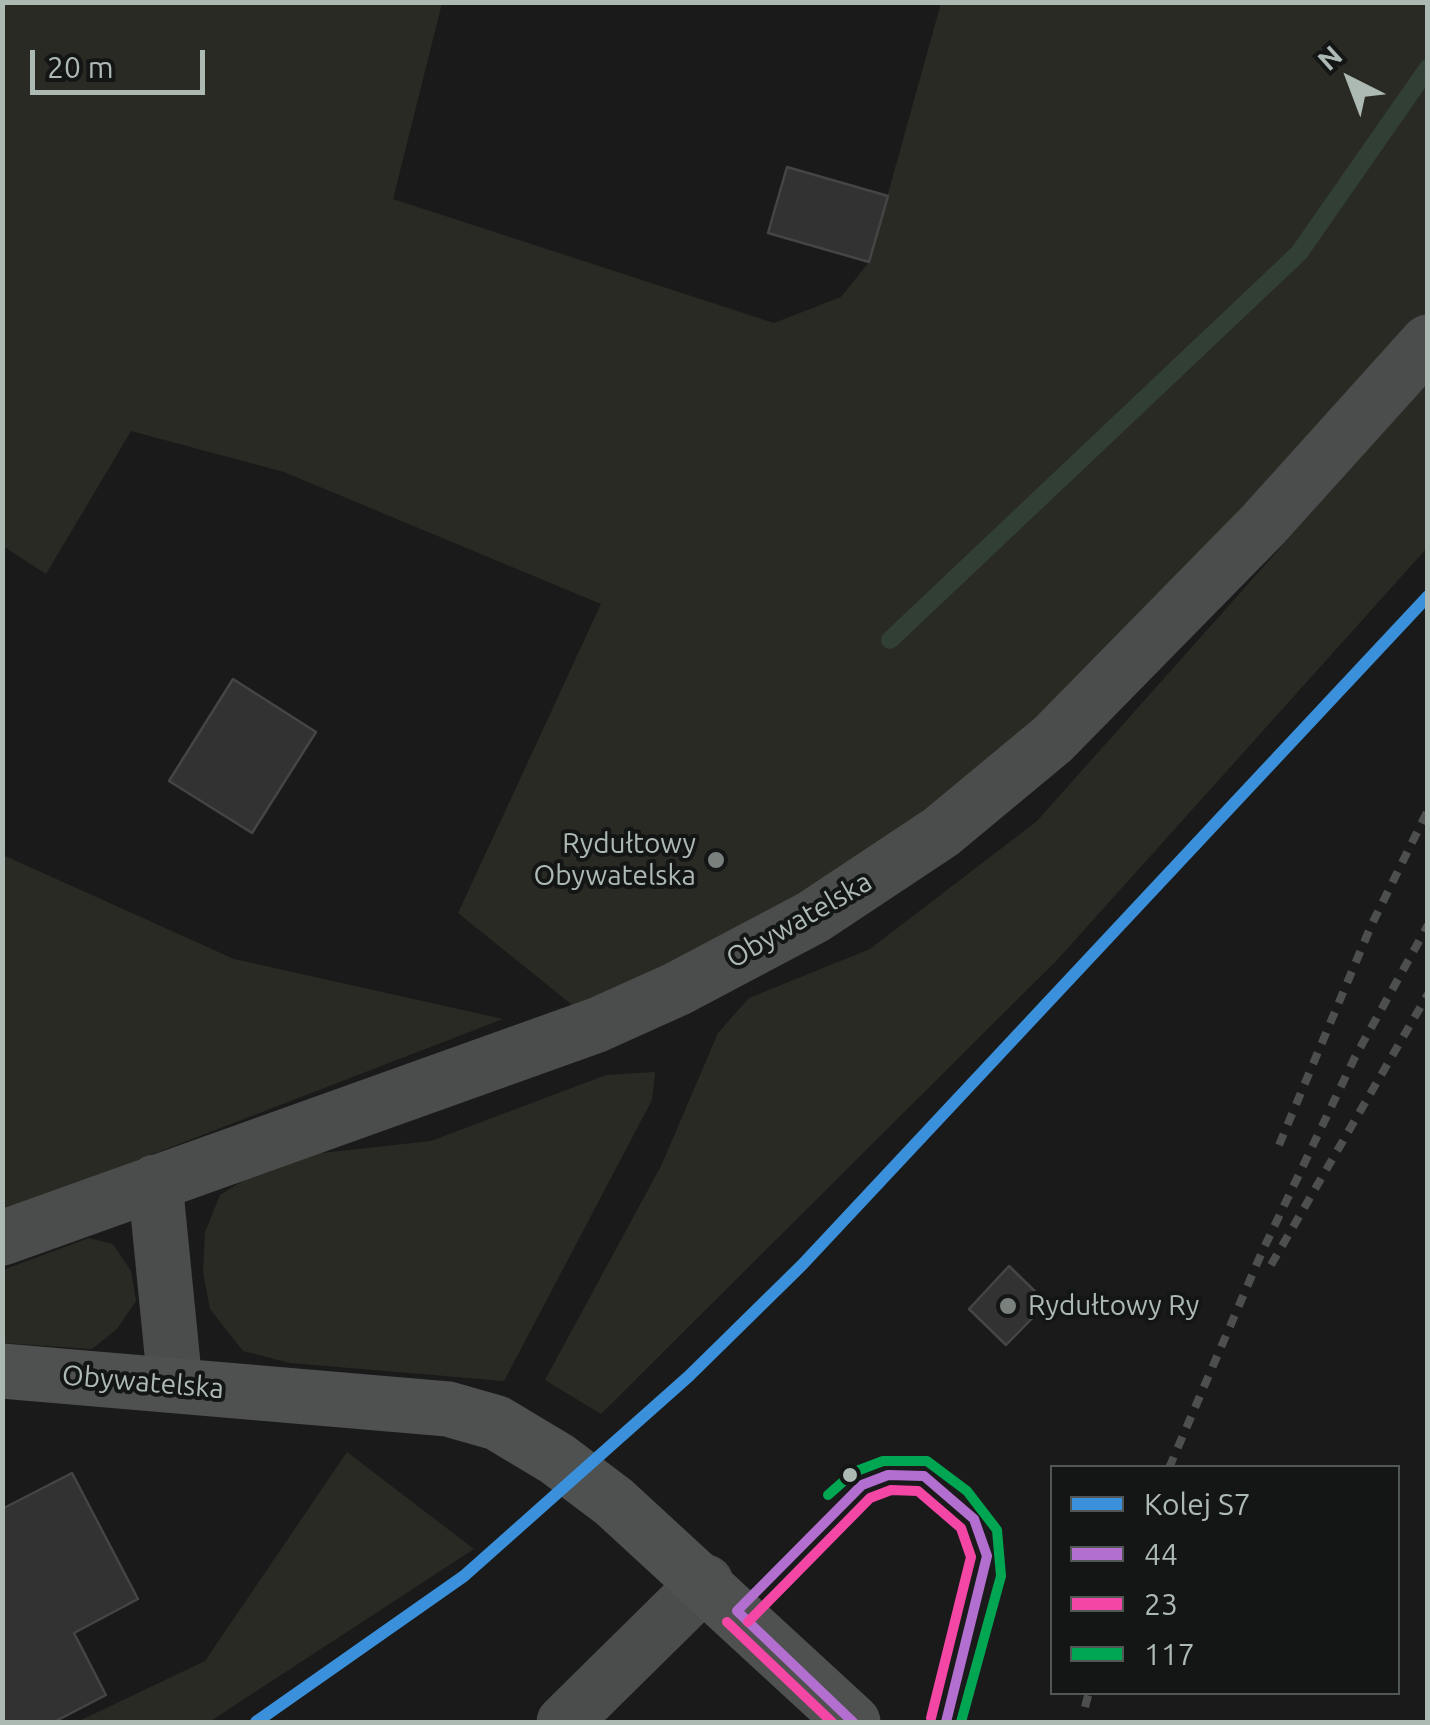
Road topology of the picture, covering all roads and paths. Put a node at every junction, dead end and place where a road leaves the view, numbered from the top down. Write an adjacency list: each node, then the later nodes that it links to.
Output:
1 (1428, 342): 2 (street, Obywatelska)
2 (155, 1182): 3 (street, Obywatelska); 5 (street)
3 (2, 1238)
4 (2, 1371): 5 (street, Obywatelska)
5 (175, 1384): 6 (street, Obywatelska)
6 (706, 1582): 7 (street); 8 (street, Obywatelska)
7 (564, 1722)
8 (852, 1722)

